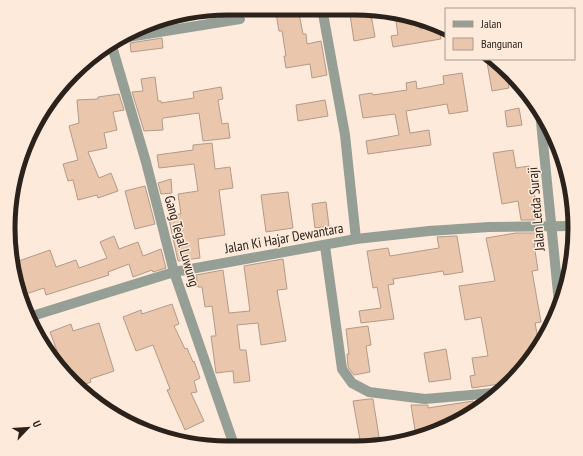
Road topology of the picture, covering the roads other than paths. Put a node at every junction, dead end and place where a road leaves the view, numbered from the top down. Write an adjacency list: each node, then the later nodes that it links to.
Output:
1 (323, 15): 8 (street)
2 (240, 19): 3 (street)
3 (137, 36)
4 (113, 49): 10 (street, Gang Tegal Luwung)
5 (546, 134): 6 (street, Jalan Letda Suraji)
6 (551, 225): 7 (street, Jalan Ki Hajar Dewantara); 8 (street, Jalan Ki Hajar Dewantara); 11 (street, Jalan Letda Suraji)
7 (568, 226)
8 (356, 239): 9 (street, Jalan Ki Hajar Dewantara)
9 (325, 246): 10 (street, Jalan Ki Hajar Dewantara); 13 (street)
10 (174, 272): 12 (street, Jalan Ki Hajar Dewantara); 14 (street, Gang Tegal Luwung)
11 (558, 293)
12 (34, 316)
13 (489, 393)
14 (233, 441)

